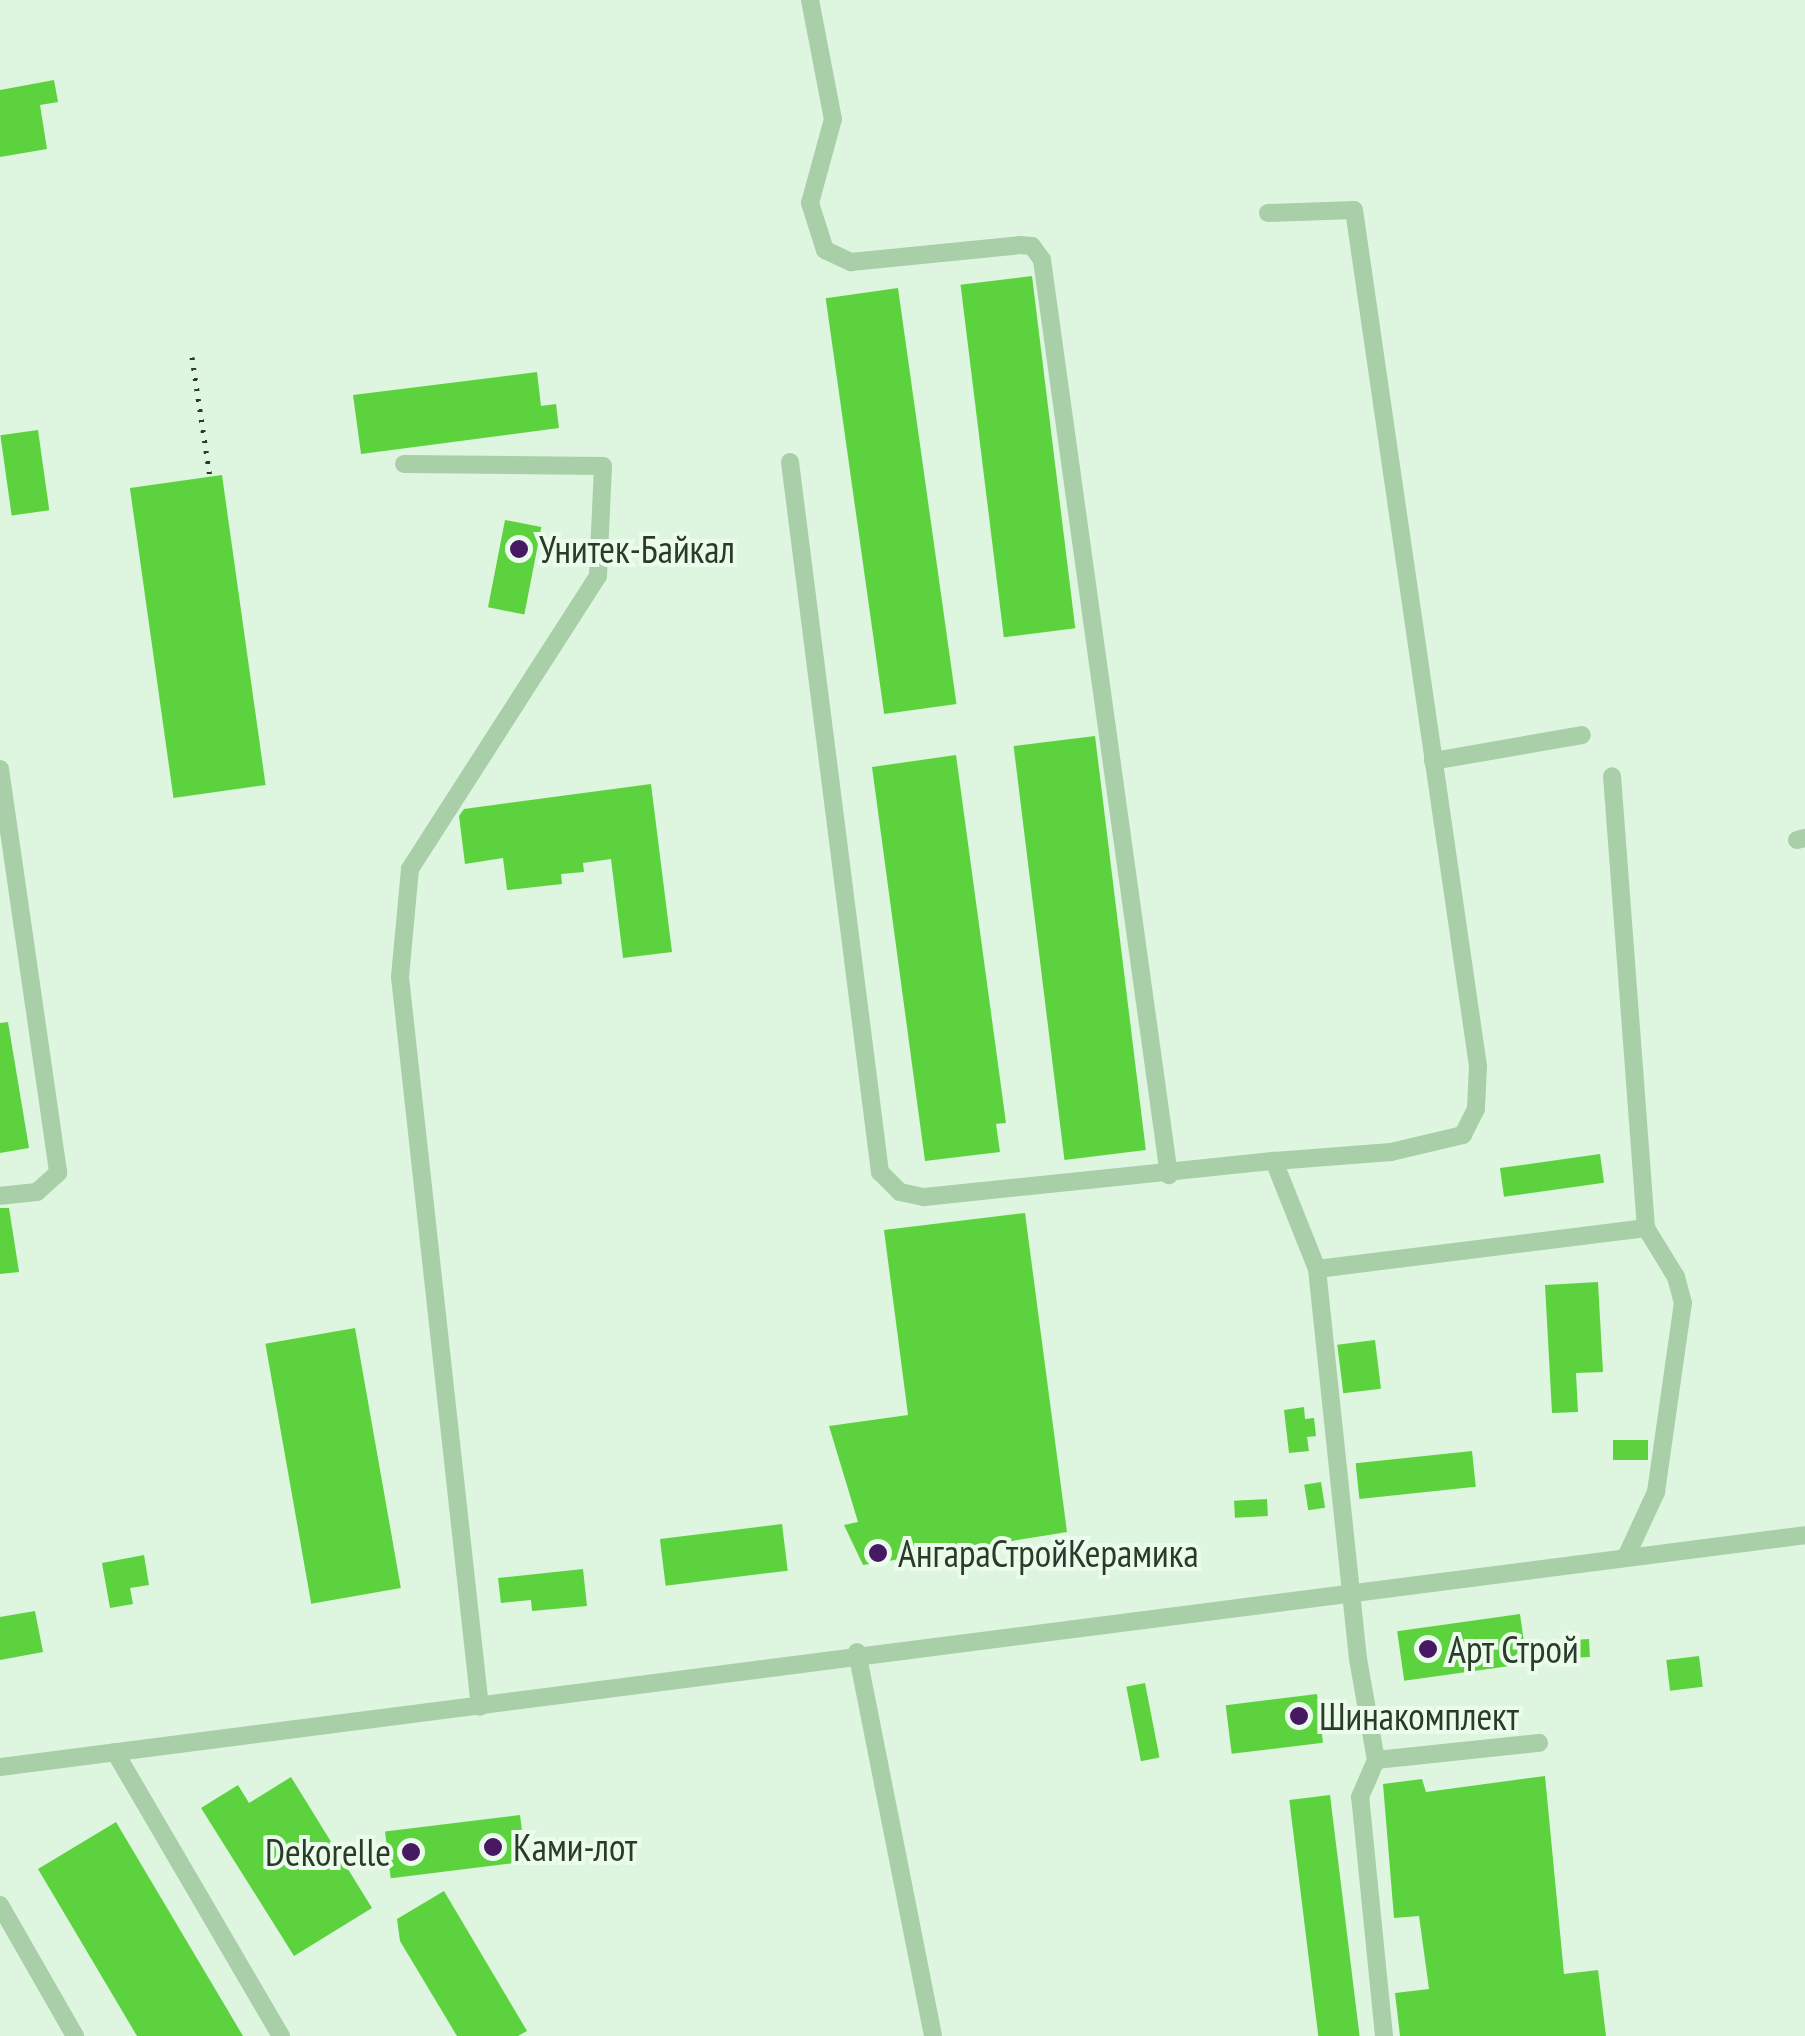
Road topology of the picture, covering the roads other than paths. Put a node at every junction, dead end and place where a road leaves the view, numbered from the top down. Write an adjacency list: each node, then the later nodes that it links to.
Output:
1 (810, 0): 10 (street)
2 (1268, 213): 6 (street)
3 (790, 462): 10 (street)
4 (404, 464): 18 (street)
5 (1582, 735): 6 (street)
6 (1433, 761): 9 (street)
7 (0, 769): 11 (street)
8 (1612, 776): 12 (street)
9 (1274, 1162): 10 (street); 13 (street)
10 (1169, 1175)
11 (0, 1196)
12 (1646, 1228): 13 (street); 15 (street)
13 (1316, 1269): 16 (street)
14 (1805, 1534): 15 (street)
15 (1626, 1556): 16 (street)
16 (1350, 1590): 17 (street); 21 (street)
17 (857, 1652): 18 (street); 26 (street)
18 (480, 1707): 20 (street)
19 (1539, 1742): 21 (street)
20 (114, 1752): 22 (street); 25 (street)
21 (1376, 1760): 27 (street)
22 (0, 1766)
23 (0, 1905): 24 (street)
24 (75, 2036)
25 (282, 2036)
26 (933, 2036)
27 (1384, 2036)

